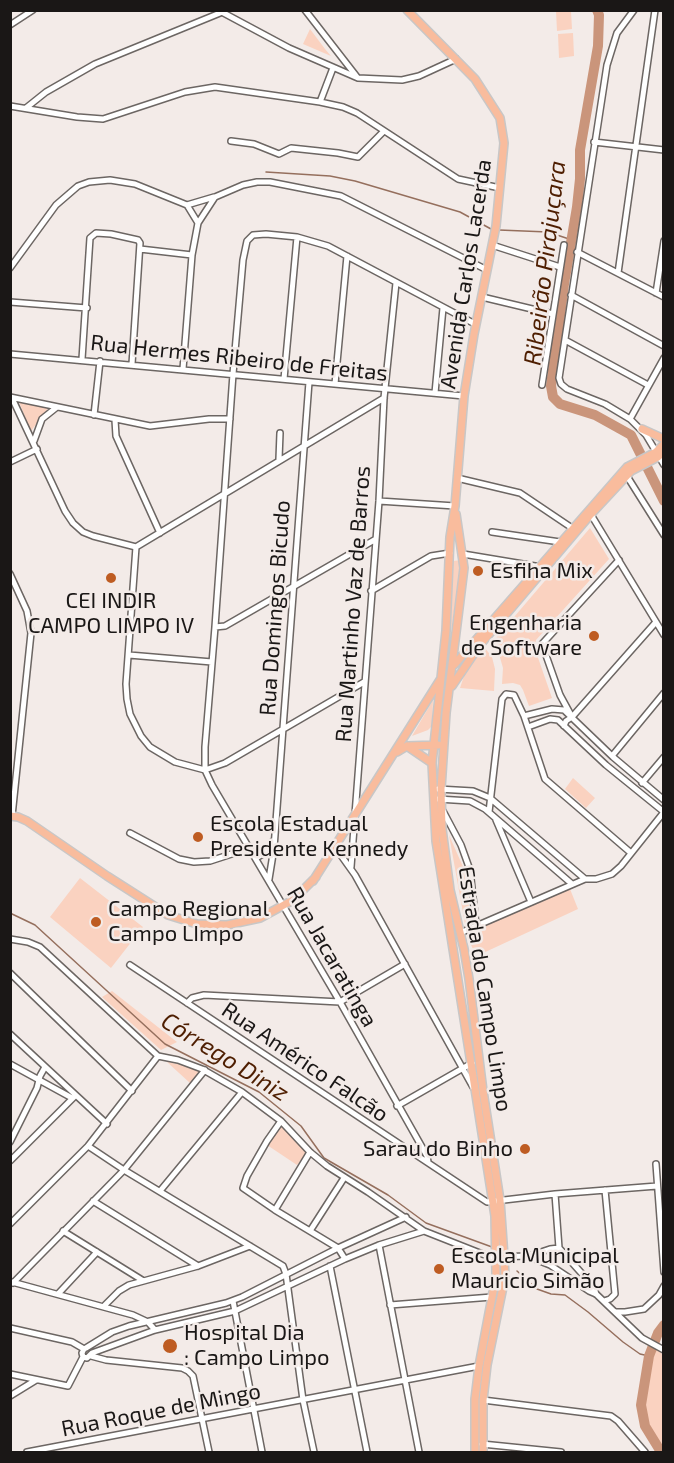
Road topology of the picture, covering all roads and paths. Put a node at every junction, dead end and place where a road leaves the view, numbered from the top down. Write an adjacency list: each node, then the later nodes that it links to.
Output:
1 (33, 10): 7 (street)
2 (305, 10): 10 (street)
3 (634, 10): 16 (street)
4 (655, 10): 17 (street)
5 (407, 11): 8 (main road, Avenida Carlos Lacerda)
6 (219, 12): 9 (street); 13 (street)
7 (10, 25)
8 (456, 59): 10 (street); 19 (main road, Avenida Carlos Lacerda)
9 (333, 68): 10 (street); 11 (street)
10 (358, 78)
11 (320, 102): 13 (street); 14 (street)
12 (10, 106): 13 (street)
13 (26, 108)
14 (384, 131): 15 (street); 19 (street)
15 (231, 141)
16 (594, 142): 17 (street); 28 (street)
17 (635, 147): 18 (street); 34 (street)
18 (663, 150)
19 (500, 188): 26 (main road, Avenida Carlos Lacerda)
20 (215, 197): 21 (street); 22 (street); 33 (street)
21 (187, 205): 22 (street); 32 (street)
22 (198, 223): 29 (street)
23 (297, 237): 30 (street); 53 (street); 54 (street)
24 (663, 241): 36 (street)
25 (564, 244): 31 (street)
26 (492, 245): 31 (street); 33 (main road, Avenida Carlos Lacerda)
27 (140, 249): 29 (street); 41 (street); 51 (street)
28 (578, 252): 34 (street); 37 (street)
29 (192, 255): 52 (street)
30 (347, 256): 35 (street); 56 (street)
31 (560, 267): 43 (street)
32 (10, 268)
33 (487, 270): 38 (main road, Avenida Carlos Lacerda)
34 (618, 273): 36 (street)
35 (396, 283): 42 (street); 59 (street, Rua Martinho Vaz de Barros)
36 (656, 293): 39 (street)
37 (571, 295): 45 (street); 46 (street)
38 (482, 297): 43 (street); 44 (main road, Avenida Carlos Lacerda)
39 (663, 297)
40 (10, 302): 41 (street)
41 (87, 308): 49 (street)
42 (443, 308): 44 (street); 60 (street)
43 (553, 314): 57 (street)
44 (476, 324): 61 (main road, Avenida Carlos Lacerda)
45 (565, 340): 58 (street); 67 (street)
46 (663, 346)
47 (10, 354): 49 (street, Rua Hermes Ribeiro de Freitas)
48 (663, 358): 58 (street)
49 (82, 359): 50 (street, Rua Hermes Ribeiro de Freitas)
50 (100, 361): 51 (street, Rua Hermes Ribeiro de Freitas); 65 (street)
51 (132, 364): 52 (street, Rua Hermes Ribeiro de Freitas)
52 (183, 369): 53 (street, Rua Hermes Ribeiro de Freitas)
53 (233, 374): 54 (street, Rua Hermes Ribeiro de Freitas); 66 (street)
54 (284, 379): 55 (street, Rua Hermes Ribeiro de Freitas)
55 (309, 382): 56 (street, Rua Hermes Ribeiro de Freitas); 73 (street, Rua Domingos Bicudo)
56 (335, 384): 59 (street, Rua Hermes Ribeiro de Freitas)
57 (542, 384)
58 (648, 385): 67 (street)
59 (386, 389): 60 (street, Rua Hermes Ribeiro de Freitas); 63 (street, Rua Martinho Vaz de Barros)
60 (435, 393): 61 (street, Rua Hermes Ribeiro de Freitas)
61 (464, 396): 81 (main road, Avenida Carlos Lacerda)
62 (11, 398): 64 (street); 72 (street)
63 (384, 398): 73 (street); 83 (street, Rua Martinho Vaz de Barros)
64 (57, 407): 65 (street); 72 (street)
65 (94, 415): 68 (street)
66 (230, 419): 68 (street); 82 (street)
67 (630, 419): 69 (street)
68 (114, 420): 87 (street)
69 (642, 429): 71 (main road); 76 (street)
70 (280, 433): 77 (street)
71 (663, 439)
72 (34, 441): 75 (street)
73 (305, 444): 77 (street); 98 (street, Rua Domingos Bicudo)
74 (663, 444): 76 (main road)
75 (37, 449): 78 (street); 92 (street)
76 (655, 455): 79 (street); 80 (main road)
77 (279, 459): 82 (street)
78 (10, 462)
79 (663, 465)
80 (626, 473): 85 (main road); 89 (street)
81 (457, 478): 84 (main road, Avenida Carlos Lacerda); 86 (street)
82 (224, 493): 87 (street); 101 (street)
83 (379, 501): 84 (street); 90 (street, Rua Martinho Vaz de Barros)
84 (455, 506): 93 (main road, Avenida Carlos Lacerda); 94 (main road, Avenida Carlos Lacerda)
85 (590, 512): 86 (main road); 95 (street)
86 (575, 529): 91 (main road); 96 (main road)
87 (160, 532): 92 (street)
88 (492, 532): 91 (street)
89 (663, 535)
90 (375, 539): 98 (street); 99 (street, Rua Martinho Vaz de Barros)
91 (560, 542): 96 (main road)
92 (136, 547): 105 (street)
93 (462, 551): 94 (main road); 96 (street); 103 (main road, Avenida Carlos Lacerda)
94 (450, 552): 99 (street); 108 (main road, Avenida Carlos Lacerda)
95 (619, 560): 100 (street); 116 (street)
96 (542, 567): 104 (main road); 110 (main road)
97 (10, 574): 136 (street)
98 (293, 588): 101 (street); 119 (street, Rua Domingos Bicudo)
99 (371, 591): 109 (street, Rua Martinho Vaz de Barros)
100 (656, 622): 102 (street); 116 (street)
101 (215, 627): 106 (street)
102 (663, 635)
103 (457, 642): 104 (main road); 107 (main road, Avenida Carlos Lacerda)
104 (472, 645): 107 (main road)
105 (129, 655): 106 (street); 126 (street)
106 (212, 662): 126 (street)
107 (453, 666): 108 (main road); 110 (main road, Avenida Carlos Lacerda)
108 (441, 677): 112 (main road); 113 (main road, Avenida Carlos Lacerda)
109 (364, 682): 119 (street); 137 (street, Rua Martinho Vaz de Barros)
110 (449, 691): 114 (main road, Estrada do Campo Limpo)
111 (663, 693): 123 (street)
112 (427, 699): 113 (main road); 137 (main road)
113 (438, 699): 114 (main road); 120 (main road, Estrada do Campo Limpo)
114 (446, 713): 121 (main road, Estrada do Campo Limpo)
115 (524, 716): 116 (street); 118 (street); 130 (street)
116 (572, 717): 117 (street); 123 (street)
117 (564, 726): 118 (street); 135 (street)
118 (528, 727): 145 (street)
119 (283, 728): 126 (street); 142 (street, Rua Domingos Bicudo)
120 (434, 745): 121 (main road); 122 (main road); 125 (main road, Estrada do Campo Limpo)
121 (444, 745): 129 (main road, Estrada do Campo Limpo)
122 (407, 746): 125 (main road); 137 (main road)
123 (612, 756): 127 (street)
124 (663, 757): 127 (street)
125 (432, 763): 128 (main road, Estrada do Campo Limpo)
126 (205, 770): 143 (street, Rua Jacaratinga)
127 (642, 783): 132 (street)
128 (433, 789): 129 (street); 131 (main road, Estrada do Campo Limpo)
129 (441, 789): 130 (street); 133 (main road, Estrada do Campo Limpo)
130 (489, 798): 134 (street); 148 (street)
131 (433, 799): 133 (street); 154 (main road, Estrada do Campo Limpo)
132 (663, 801)
133 (441, 803): 134 (street); 139 (main road, Estrada do Campo Limpo); 140 (street)
134 (489, 812): 138 (street)
135 (663, 812): 145 (street)
136 (11, 816): 152 (main road)
137 (354, 818): 144 (main road); 147 (street, Rua Martinho Vaz de Barros)
138 (495, 819): 150 (street); 151 (street)
139 (441, 823): 140 (street); 155 (main road, Estrada do Campo Limpo)
140 (453, 829): 153 (street)
141 (130, 833): 143 (street)
142 (275, 837): 146 (street); 149 (street, Rua Domingos Bicudo)
143 (250, 848): 146 (street, Rua Jacaratinga)
144 (336, 848): 147 (street); 152 (main road)
145 (631, 853): 148 (street)
146 (256, 858): 149 (street, Rua Jacaratinga)
147 (351, 867): 158 (street)
148 (585, 879): 150 (street)
149 (269, 880): 152 (street, Rua Jacaratinga)
150 (572, 884): 151 (street)
151 (531, 902): 153 (street)
152 (284, 906): 161 (street, Rua Jacaratinga)
153 (476, 925): 155 (street)
154 (450, 932): 157 (main road); 166 (main road, Estrada do Campo Limpo)
155 (460, 933): 157 (main road, Estrada do Campo Limpo)
156 (10, 939): 164 (street)
157 (464, 949): 191 (main road, Estrada do Campo Limpo)
158 (405, 964): 161 (street); 168 (street)
159 (130, 965): 162 (street, Rua Américo Falcão)
160 (10, 973): 171 (street)
161 (340, 1002): 162 (street); 175 (street, Rua Jacaratinga)
162 (187, 1003): 182 (street, Rua Américo Falcão)
163 (10, 1034): 167 (street)
164 (158, 1056): 169 (street); 171 (street)
165 (10, 1064): 170 (street)
166 (472, 1064): 168 (street); 173 (main road, Estrada do Campo Limpo)
167 (45, 1067): 170 (street); 174 (street)
168 (463, 1069): 173 (street); 175 (street)
169 (205, 1070): 172 (street); 184 (street)
170 (39, 1079): 174 (street); 178 (street)
171 (132, 1090): 177 (street)
172 (242, 1092): 176 (street); 188 (street)
173 (477, 1094): 191 (main road, Estrada do Campo Limpo)
174 (73, 1097): 177 (street); 181 (street)
175 (397, 1106): 182 (street, Rua Jacaratinga)
176 (281, 1121): 180 (street); 192 (street)
177 (106, 1124): 179 (street)
178 (10, 1142)
179 (88, 1146): 184 (street); 194 (street)
180 (310, 1152): 185 (street); 192 (street)
181 (10, 1161)
182 (428, 1162): 191 (street, Rua Américo Falcão)
183 (656, 1164): 186 (street)
184 (123, 1170): 188 (street); 190 (street)
185 (344, 1178): 193 (street); 196 (street)
186 (657, 1186): 187 (street); 208 (street)
187 (605, 1190): 189 (street); 218 (street)
188 (160, 1191): 199 (street)
189 (555, 1194): 191 (street); 201 (street)
190 (93, 1201): 195 (street); 206 (street)
191 (497, 1201): 204 (main road, Estrada do Campo Limpo)
192 (275, 1210): 196 (street)
193 (406, 1217): 197 (street); 200 (street)
194 (10, 1224)
195 (63, 1231): 202 (street); 211 (street)
196 (310, 1231): 200 (street)
197 (424, 1231): 198 (street); 204 (street)
198 (379, 1245): 205 (street); 219 (street)
199 (250, 1246): 206 (street); 209 (street)
200 (338, 1248): 205 (street); 209 (street)
201 (559, 1248): 203 (street); 215 (street)
202 (97, 1252): 210 (street); 214 (street)
203 (529, 1256): 204 (street); 215 (street)
204 (501, 1258): 216 (main road, Estrada do Campo Limpo); 239 (main road, Estrada do Campo Limpo)
205 (345, 1259): 207 (street)
206 (198, 1266): 210 (street)
207 (330, 1266): 213 (street); 236 (street)
208 (663, 1272)
209 (286, 1275): 213 (street); 217 (street)
210 (142, 1280): 220 (street)
211 (12, 1282): 214 (street)
212 (663, 1286): 222 (street)
213 (287, 1287): 221 (street); 238 (street)
214 (58, 1294): 220 (street)
215 (596, 1294): 218 (street)
216 (492, 1297): 219 (street); 232 (main road, Estrada do Campo Limpo)
217 (233, 1301): 221 (street); 223 (street)
218 (604, 1301): 222 (street)
219 (390, 1305): 235 (street)
220 (104, 1306): 223 (street)
221 (236, 1311): 225 (street); 240 (street)
222 (616, 1312): 227 (street)
223 (148, 1322): 225 (street); 226 (street)
224 (10, 1328): 226 (street)
225 (155, 1330): 228 (street)
226 (85, 1348): 229 (street); 230 (street)
227 (662, 1348)
228 (103, 1350): 229 (street); 231 (street)
229 (91, 1354): 230 (street); 231 (street)
230 (83, 1357): 234 (street)
231 (106, 1360): 241 (street)
232 (479, 1366): 235 (street, Rua Roque de Mingo); 249 (main road, Estrada do Campo Limpo)
233 (10, 1374): 234 (street)
234 (36, 1380): 237 (street)
235 (404, 1380): 236 (street, Rua Roque de Mingo); 248 (street)
236 (354, 1389): 238 (street, Rua Roque de Mingo); 247 (street)
237 (10, 1396)
238 (303, 1400): 240 (street, Rua Roque de Mingo); 246 (street)
239 (483, 1400): 242 (main road, Estrada do Campo Limpo); 251 (street)
240 (254, 1408): 241 (street, Rua Roque de Mingo); 245 (street)
241 (201, 1418): 243 (street, Rua Roque de Mingo); 244 (street)
242 (482, 1448): 250 (street)
243 (27, 1452)
244 (209, 1452)
245 (262, 1452)
246 (314, 1452)
247 (367, 1452)
248 (419, 1452)
249 (475, 1452)
250 (561, 1452)
251 (645, 1452)

